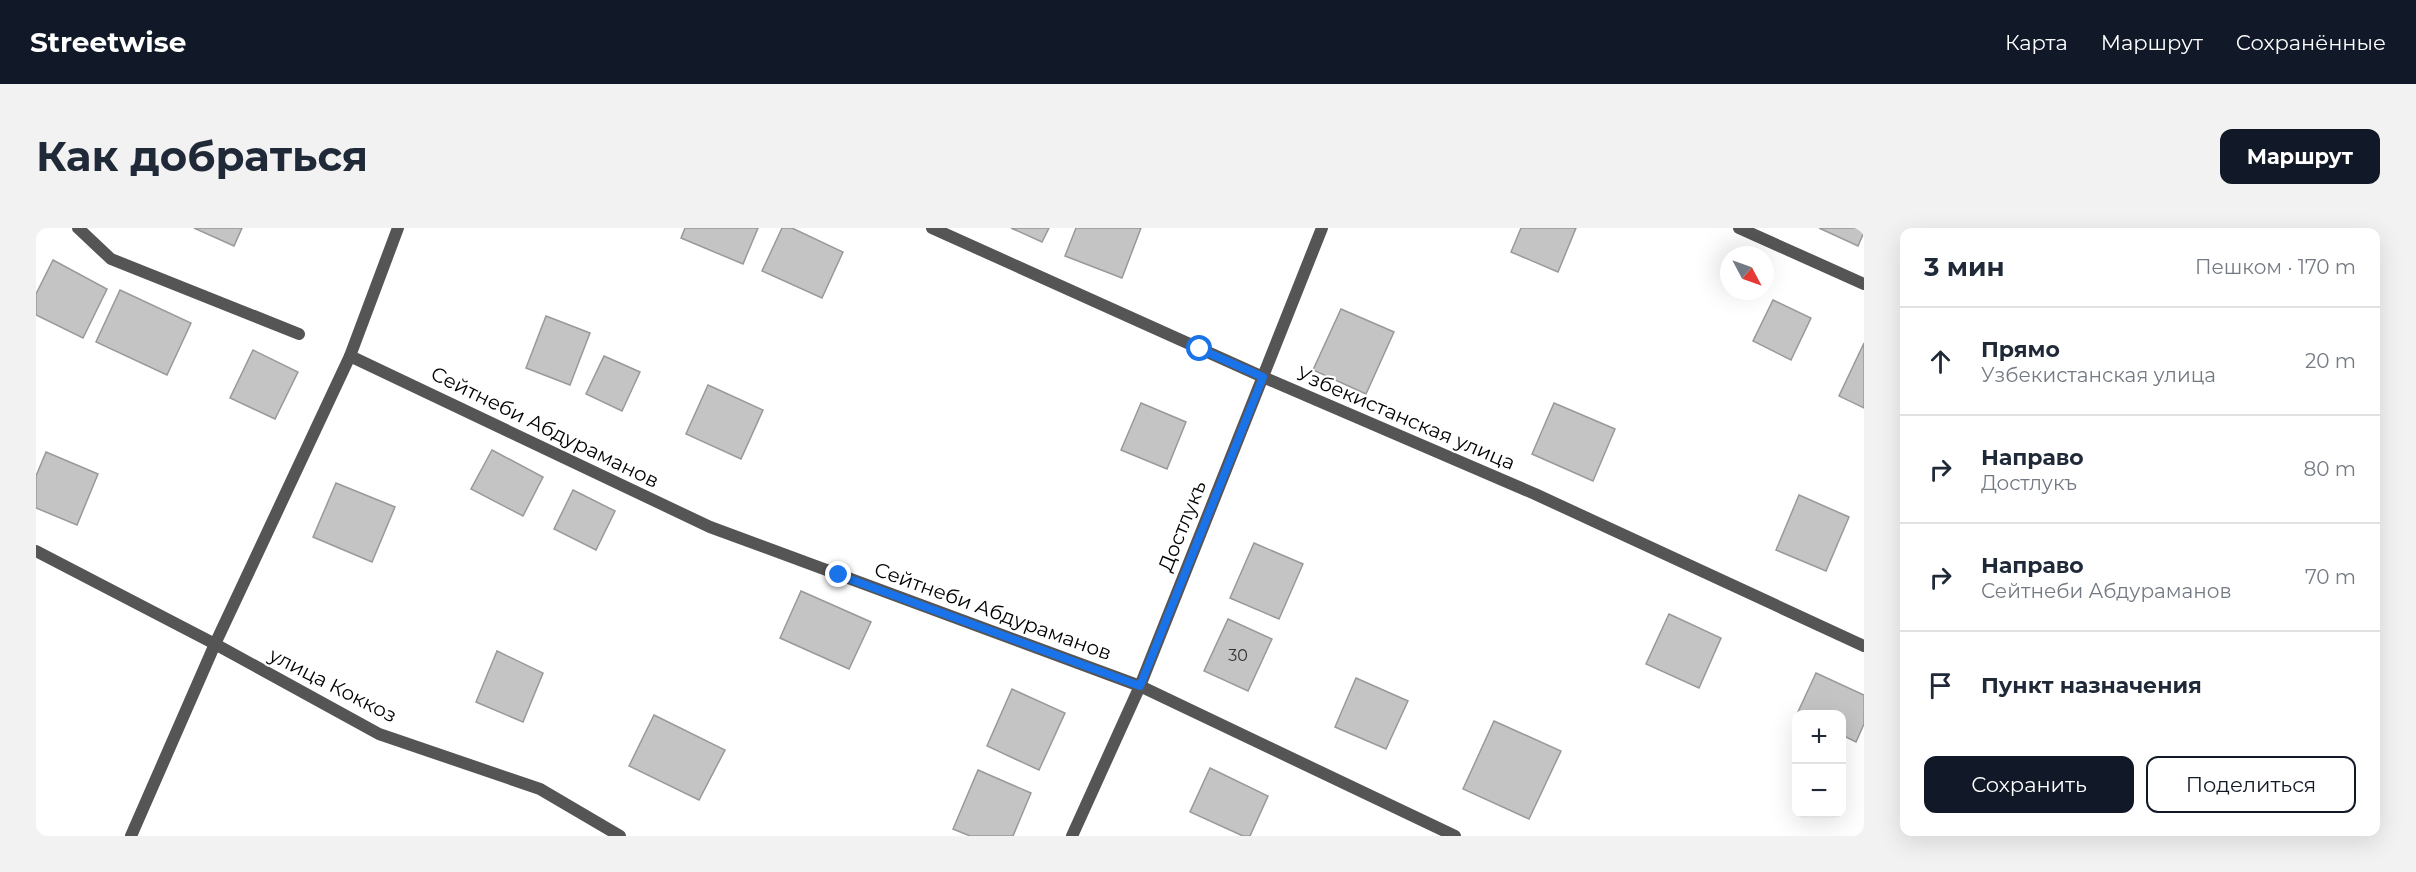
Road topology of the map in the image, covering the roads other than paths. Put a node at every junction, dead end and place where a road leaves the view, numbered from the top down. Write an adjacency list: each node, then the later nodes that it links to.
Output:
1 (78, 228): 7 (street)
2 (398, 228): 8 (street)
3 (932, 228): 9 (street, Узбекистанская улица)
4 (1322, 228): 9 (street, Достлукъ)
5 (1738, 228): 6 (street)
6 (1864, 284)
7 (299, 334)
8 (350, 356): 11 (street); 13 (street, Сейтнеби Абдураманов)
9 (1263, 377): 12 (street, Узбекистанская улица); 13 (street, Достлукъ)
10 (36, 551): 11 (street, улица Коккоз)
11 (215, 644): 14 (street); 15 (street, улица Коккоз)
12 (1864, 646)
13 (1140, 686): 16 (street, Достлукъ); 17 (street, Сейтнеби Абдураманов)
14 (131, 836)
15 (620, 836)
16 (1072, 836)
17 (1455, 836)

